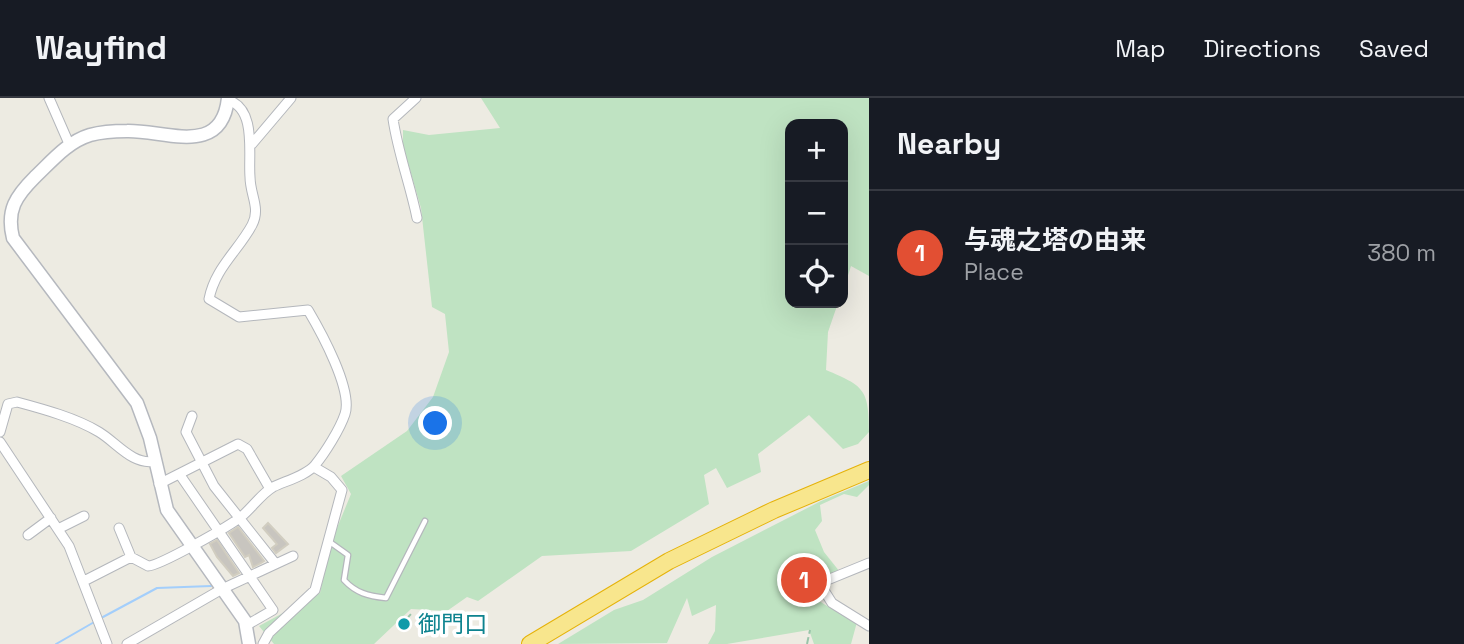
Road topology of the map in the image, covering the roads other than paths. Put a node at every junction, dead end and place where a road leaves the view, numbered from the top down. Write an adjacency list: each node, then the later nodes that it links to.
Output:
1 (49, 98): 6 (street)
2 (291, 98): 5 (street)
3 (416, 98): 7 (street)
4 (228, 99): 5 (street); 6 (street)
5 (252, 144): 13 (street)
6 (70, 146): 11 (street)
7 (417, 218)
8 (192, 416): 12 (street)
9 (0, 432): 11 (street)
10 (0, 442): 19 (street)
11 (155, 461): 16 (street)
12 (200, 464): 15 (street); 17 (street); 20 (street)
13 (314, 467): 17 (street); 26 (street)
14 (869, 470): 43 (highway)
15 (180, 475): 16 (street); 24 (street)
16 (159, 484): 27 (street)
17 (270, 489): 20 (street)
18 (84, 516): 23 (street)
19 (51, 518): 23 (street); 25 (street)
20 (240, 518): 24 (street); 31 (street)
21 (425, 521): 26 (lane)
22 (119, 528): 29 (street)
23 (58, 530): 34 (street)
24 (218, 530): 27 (street); 33 (street)
25 (28, 535)
26 (327, 540): 42 (street)
27 (189, 545): 29 (street); 36 (street)
28 (293, 556): 31 (street)
29 (131, 557): 34 (street)
30 (869, 563): 35 (street)
31 (275, 564): 33 (street)
32 (813, 573): 35 (street)
33 (250, 574): 36 (street); 37 (street)
34 (84, 581): 39 (street)
35 (820, 583): 38 (street)
36 (222, 589): 37 (street); 40 (street)
37 (247, 625): 41 (street)
38 (869, 626)
39 (107, 644)
40 (127, 644)
41 (249, 644)
42 (263, 644)
43 (530, 644)

